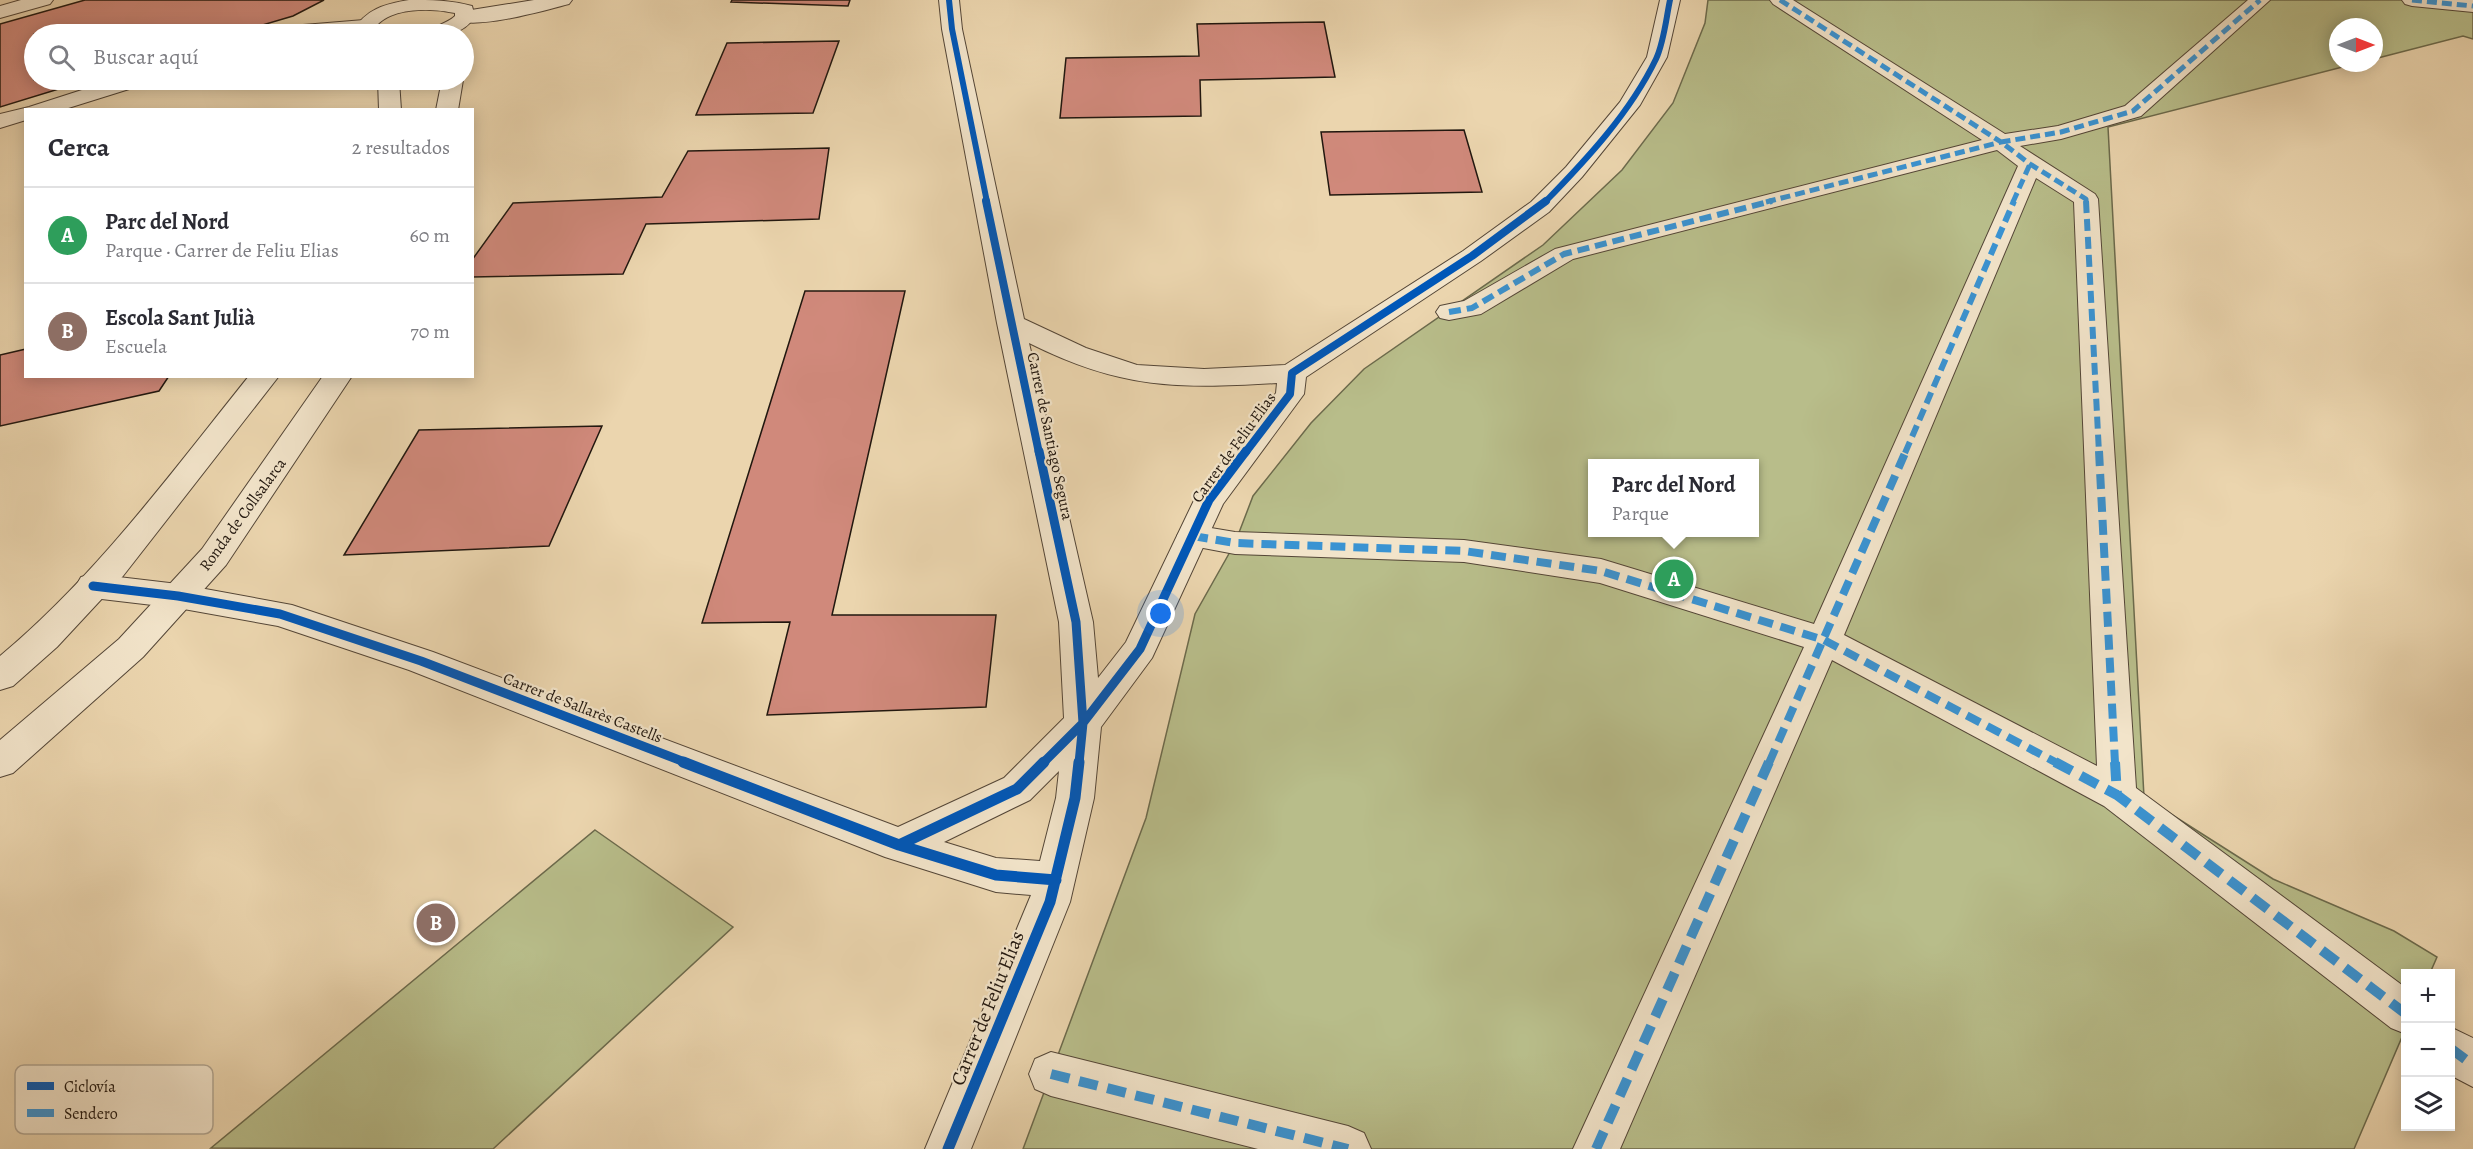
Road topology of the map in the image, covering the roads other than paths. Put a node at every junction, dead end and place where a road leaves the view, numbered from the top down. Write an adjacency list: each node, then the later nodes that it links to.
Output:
1 (43, 0): 11 (street)
2 (434, 0): 9 (street); 13 (street)
3 (562, 0): 14 (street)
4 (949, 0): 26 (street, Carrer de Santiago Segura)
5 (1670, 0): 27 (street)
6 (1780, 0): 23 (street)
7 (2260, 0): 23 (street)
8 (2412, 0): 10 (street)
9 (381, 6): 12 (street)
10 (2473, 6)
11 (0, 12)
12 (368, 24)
13 (454, 24)
14 (466, 24)
15 (102, 90): 18 (street)
16 (389, 90): 19 (street)
17 (450, 90): 20 (street)
18 (44, 108)
19 (390, 108)
20 (447, 108)
21 (24, 114): 22 (street)
22 (0, 121)
23 (2001, 142): 24 (street); 25 (street)
24 (2030, 164): 33 (street); 37 (street)
25 (1449, 312)
26 (1011, 323): 27 (street, Carrer de Feliu Elias); 35 (street, Carrer de Santiago Segura)
27 (1292, 373): 30 (street, Carrer de Feliu Elias)
28 (263, 378): 31 (street)
29 (337, 378): 32 (street, Ronda de Collsalarca)
30 (1193, 536): 33 (street); 35 (street, Carrer de Feliu Elias)
31 (93, 586): 32 (street, Carrer de Sallarès Castells); 34 (street)
32 (177, 597): 36 (street, Ronda de Collsalarca); 38 (street, Carrer de Sallarès Castells)
33 (1824, 640): 37 (street); 46 (street)
34 (0, 676)
35 (1083, 723): 38 (street, Carrer de Feliu Elias); 39 (street, Carrer de Santiago Segura)
36 (0, 762)
37 (2117, 795): 40 (street)
38 (899, 844): 39 (street, Carrer de Sallarès Castells)
39 (1056, 880): 44 (street, Carrer de Feliu Elias)
40 (2401, 1010)
41 (2455, 1051): 42 (street)
42 (2473, 1065)
43 (1051, 1074): 45 (street)
44 (948, 1149)
45 (1348, 1149)
46 (1596, 1149)

